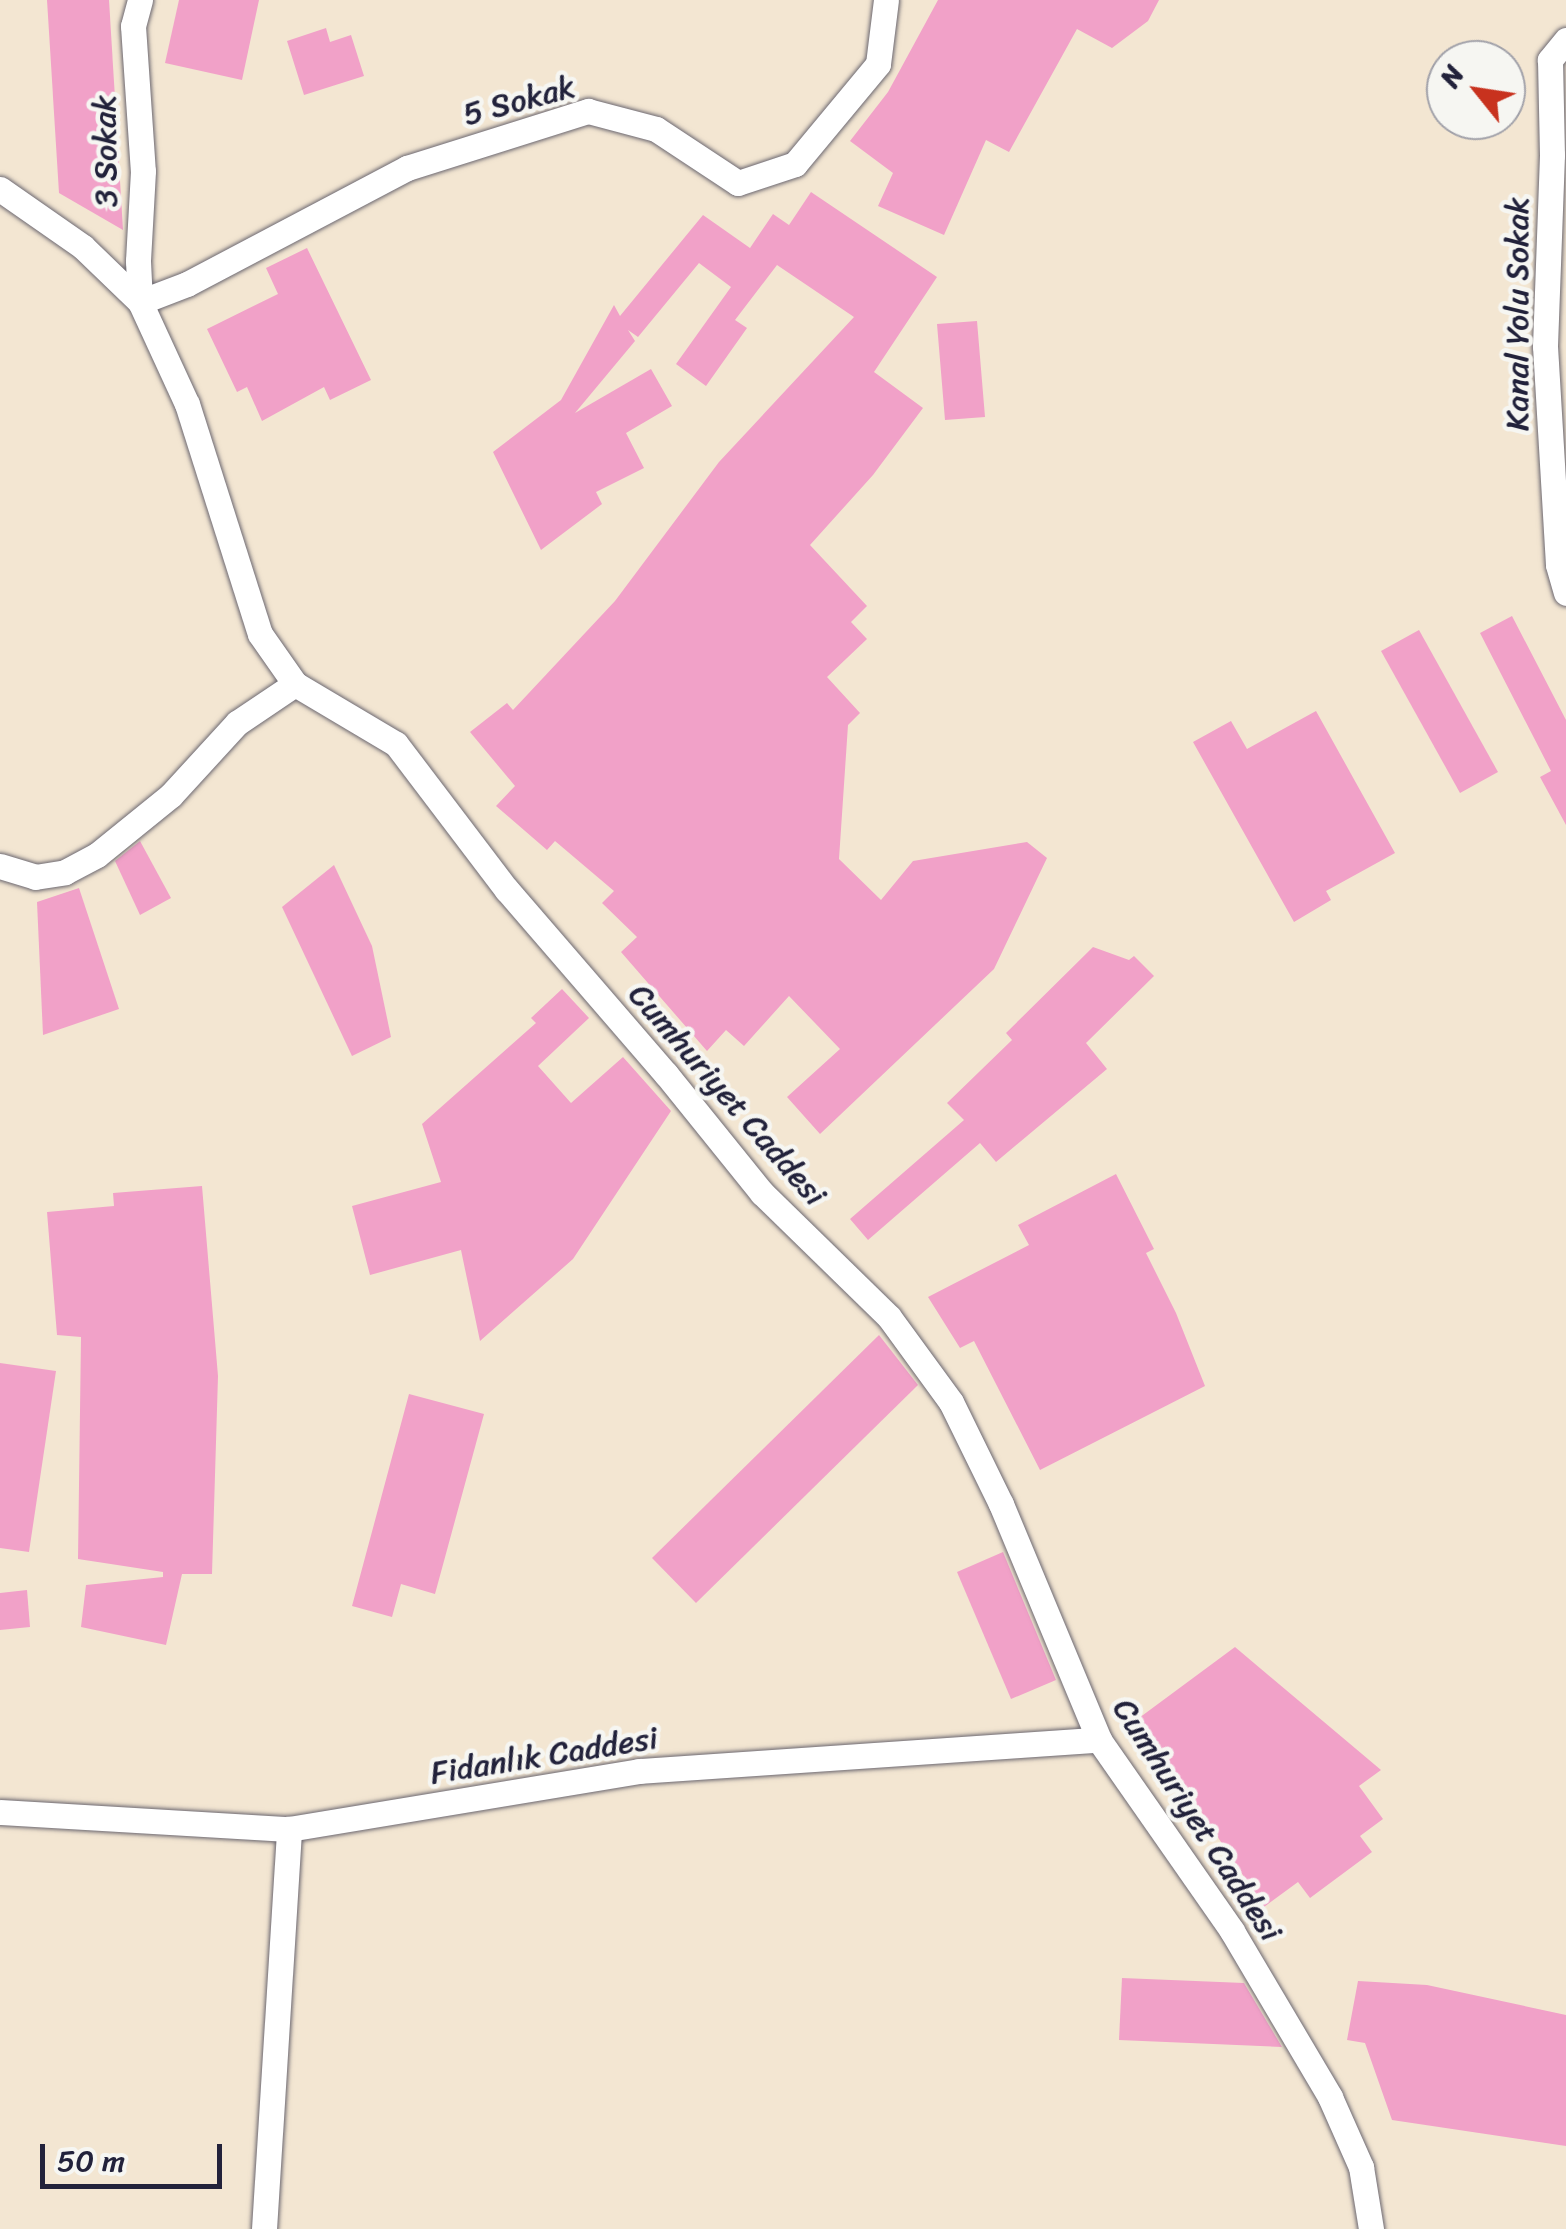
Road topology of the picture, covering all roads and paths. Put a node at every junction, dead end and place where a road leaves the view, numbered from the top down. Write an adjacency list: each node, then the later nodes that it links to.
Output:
1 (140, 0): 5 (street, 3 Sokak)
2 (886, 0): 5 (street, 5 Sokak)
3 (1566, 40): 6 (street, Kanal Yolu Sokak)
4 (0, 189): 5 (street, Cumhuriyet Caddesi)
5 (140, 302): 7 (street, Cumhuriyet Caddesi)
6 (1566, 593)
7 (295, 684): 8 (street); 9 (street, Cumhuriyet Caddesi)
8 (0, 866)
9 (1099, 1740): 11 (street, Fidanlık Caddesi); 13 (street, Cumhuriyet Caddesi)
10 (0, 1812): 11 (street, Fidanlık Caddesi)
11 (290, 1829): 12 (street)
12 (264, 2229)
13 (1371, 2229)

